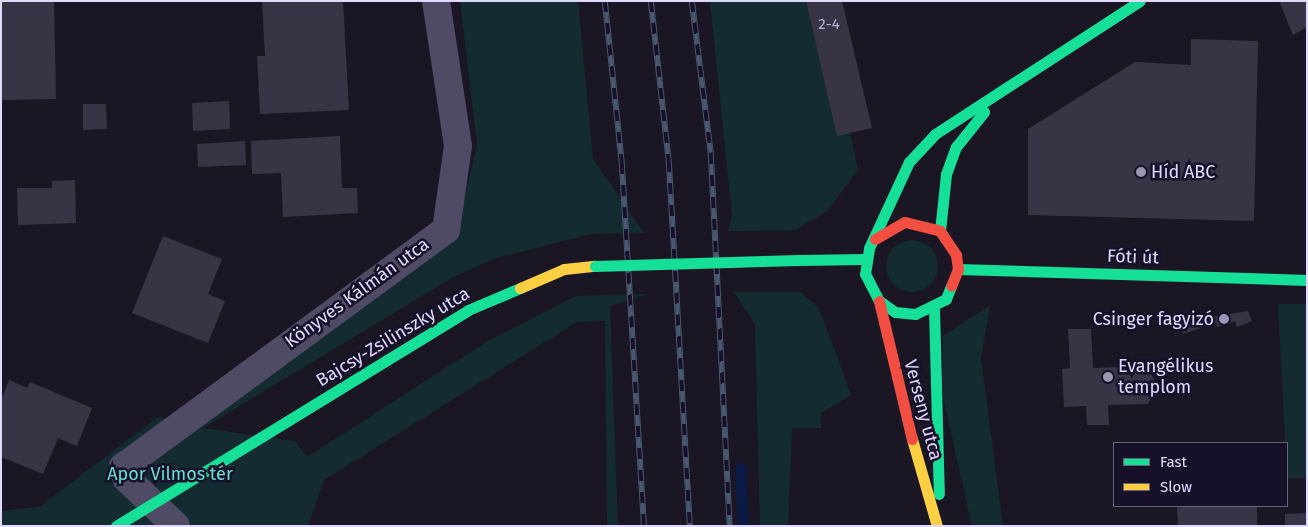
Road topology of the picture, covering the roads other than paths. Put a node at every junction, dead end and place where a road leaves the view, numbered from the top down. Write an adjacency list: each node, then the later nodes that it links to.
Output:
1 (436, 1): 11 (street, Könyves Kálmán utca)
2 (1136, 3): 3 (main road)
3 (1004, 92): 4 (main road); 5 (main road)
4 (940, 231): 5 (main road); 7 (main road)
5 (875, 239): 6 (main road)
6 (866, 258): 9 (main road); 11 (main road, Bajcsy-Zsilinszky utca, bridge)
7 (958, 269): 8 (main road, Fóti út); 10 (main road)
8 (1307, 280)
9 (879, 302): 10 (main road); 14 (main road, Verseny utca)
10 (934, 309): 14 (main road, Verseny utca)
11 (153, 503): 12 (street); 13 (main road, Bajcsy-Zsilinszky utca)
12 (176, 523)
13 (116, 526)
14 (938, 526)

